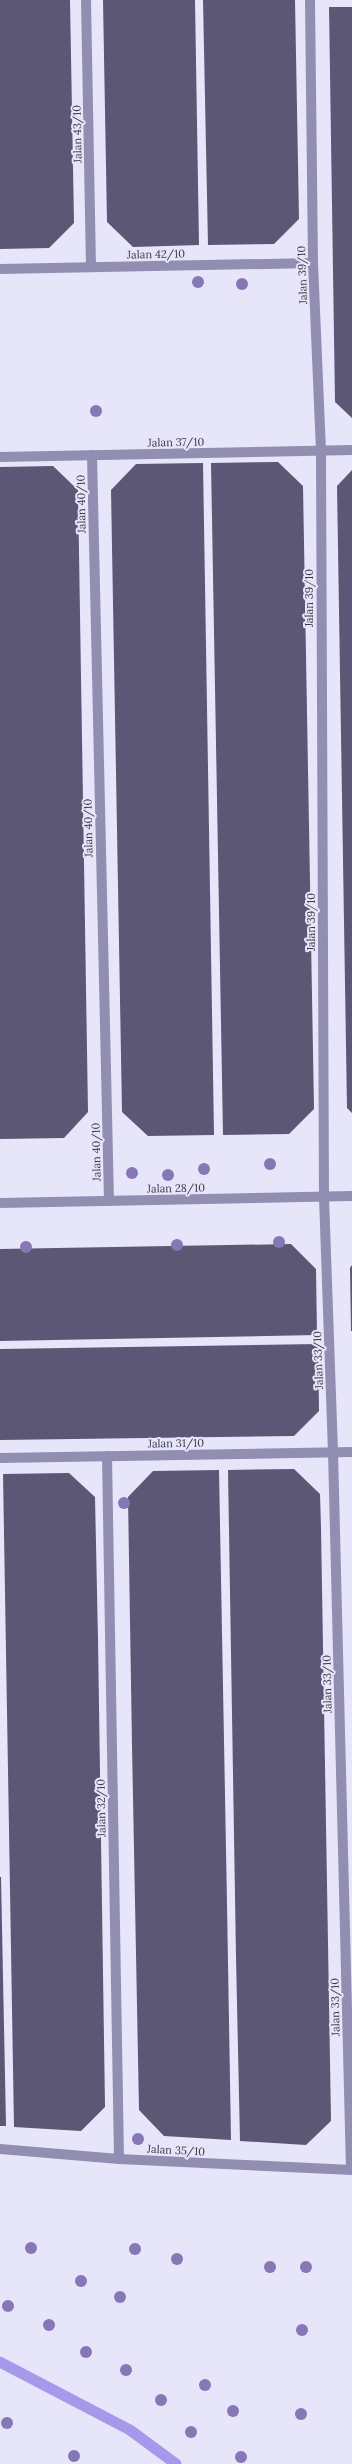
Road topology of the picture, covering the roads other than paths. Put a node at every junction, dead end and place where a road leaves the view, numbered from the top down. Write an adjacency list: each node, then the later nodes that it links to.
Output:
1 (86, 0): 4 (street, Jalan 43/10)
2 (310, 0): 3 (street, Jalan 39/10)
3 (313, 264): 4 (street, Jalan 42/10); 7 (street, Jalan 39/10)
4 (91, 267): 5 (street, Jalan 42/10)
5 (0, 269)
6 (352, 450): 7 (street, Jalan 37/10)
7 (321, 451): 8 (street, Jalan 37/10); 11 (street, Jalan 39/10)
8 (92, 455): 9 (street, Jalan 37/10); 12 (street, Jalan 40/10)
9 (0, 457)
10 (352, 1196): 11 (street, Jalan 28/10)
11 (324, 1197): 12 (street, Jalan 28/10); 14 (street, Jalan 33/10)
12 (109, 1201): 13 (street, Jalan 28/10)
13 (0, 1203)
14 (333, 1452): 15 (street, Jalan 31/10); 16 (street, Jalan 31/10); 20 (street, Jalan 33/10)
15 (352, 1452)
16 (107, 1456): 17 (street, Jalan 31/10); 19 (street, Jalan 32/10)
17 (0, 1458)
18 (0, 2149): 19 (street, Jalan 35/10)
19 (119, 2159): 20 (street, Jalan 35/10)
20 (352, 2170)

